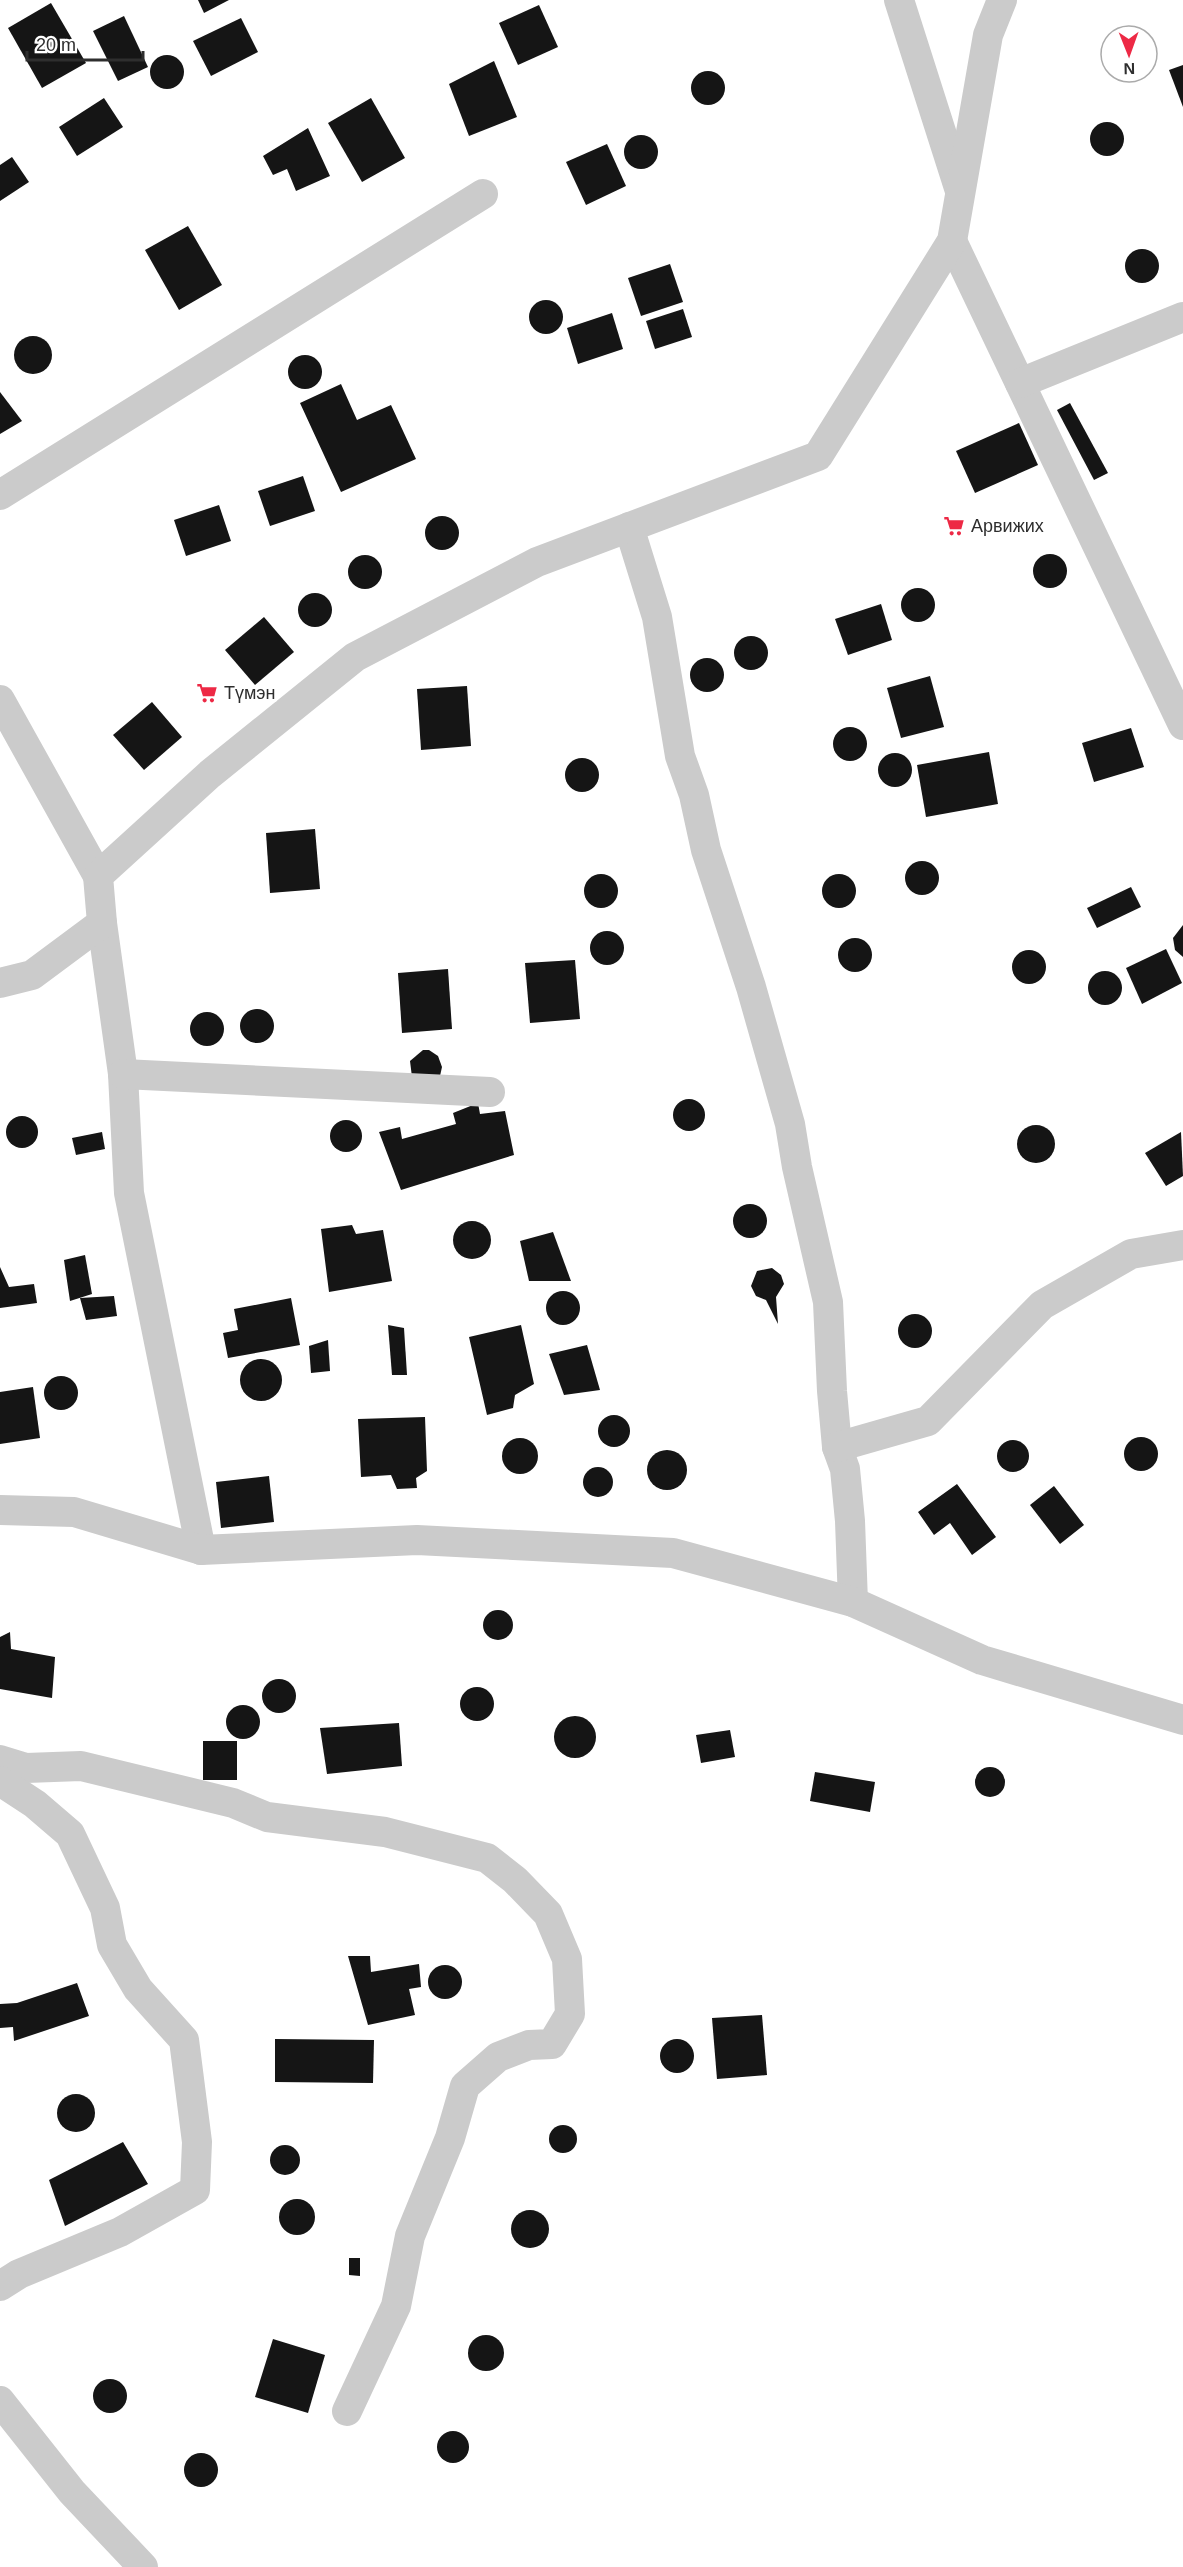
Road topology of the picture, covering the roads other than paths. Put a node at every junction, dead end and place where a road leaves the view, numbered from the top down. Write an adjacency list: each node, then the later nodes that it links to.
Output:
1 (899, 0): 3 (street)
2 (1002, 0): 3 (street)
3 (960, 191): 5 (street)
4 (483, 194): 8 (street)
5 (952, 242): 7 (street); 9 (street)
6 (1183, 317): 7 (street)
7 (1020, 383): 11 (street)
8 (0, 495)
9 (629, 527): 12 (street); 18 (street)
10 (0, 700): 12 (street)
11 (1183, 725)
12 (99, 876): 13 (street)
13 (102, 923): 14 (street); 15 (street)
14 (0, 983)
15 (123, 1074): 16 (street); 20 (street)
16 (490, 1092)
17 (1183, 1245): 18 (street)
18 (837, 1447): 21 (street)
19 (0, 1510): 20 (street)
20 (201, 1550): 21 (street)
21 (853, 1602): 22 (street)
22 (1183, 1720)
23 (0, 1760): 27 (street)
24 (0, 1781): 25 (street)
25 (0, 2286)
26 (0, 2401): 28 (street)
27 (347, 2411)
28 (143, 2567)

